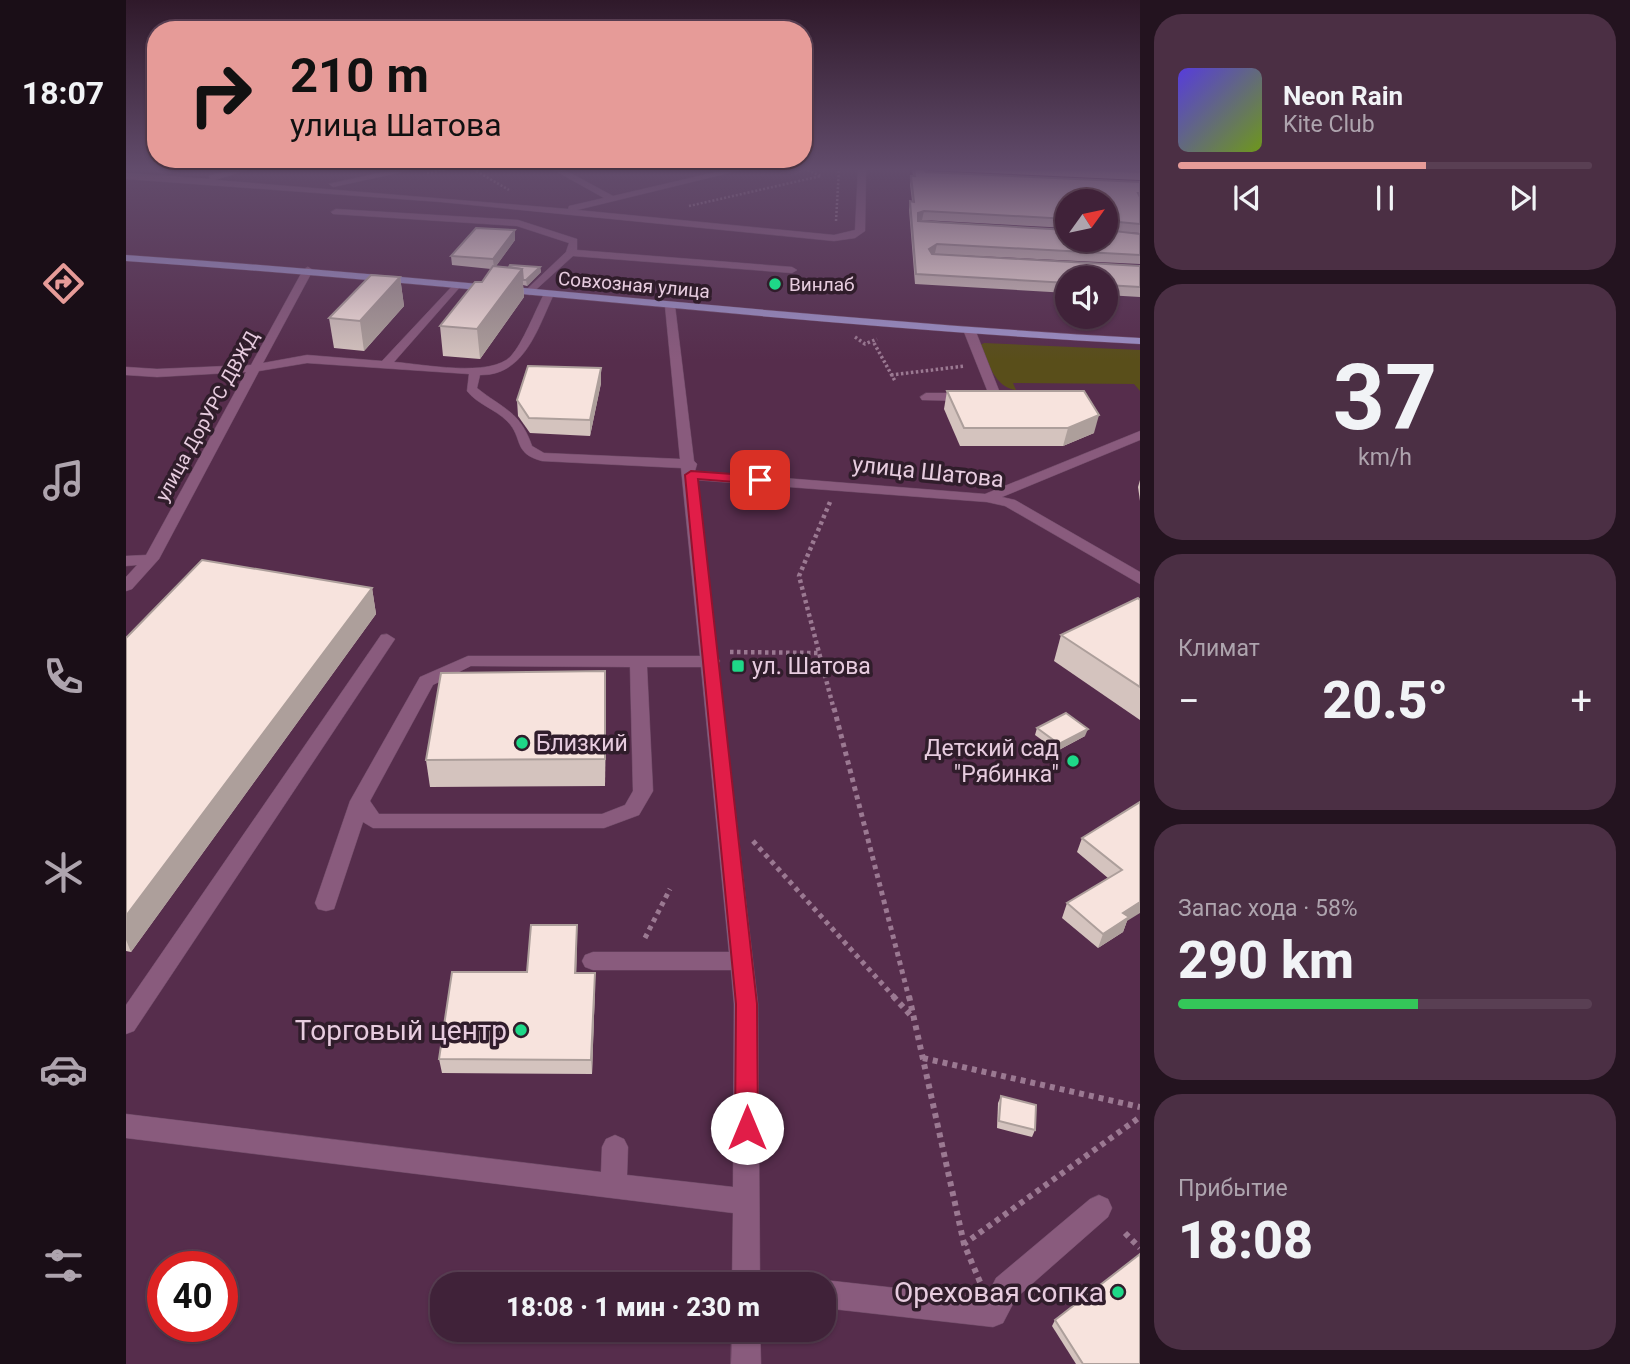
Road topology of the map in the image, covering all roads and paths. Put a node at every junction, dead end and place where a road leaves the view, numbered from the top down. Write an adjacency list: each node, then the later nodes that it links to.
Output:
1 (548, 233): 6 (street)
2 (781, 233): 5 (street)
3 (834, 233): 5 (path)
4 (857, 233): 5 (street)
5 (834, 238)
6 (570, 254): 9 (street); 11 (street)
7 (126, 258): 8 (main road, Совхозная улица)
8 (308, 270): 10 (main road, Совхозная улица); 19 (street, улица ДорУРС ДВЖД)
9 (792, 270)
10 (456, 285): 11 (main road, Совхозная улица); 17 (street)
11 (530, 292): 12 (main road, Совхозная улица)
12 (548, 294): 13 (main road, Совхозная улица); 21 (street)
13 (670, 306): 14 (main road, Совхозная улица); 28 (street)
14 (970, 332): 15 (main road, Совхозная улица); 25 (street)
15 (1140, 341)
16 (874, 343): 22 (path)
17 (384, 366): 19 (street); 21 (street)
18 (966, 366): 22 (path)
19 (256, 368): 20 (street); 31 (street, улица ДорУРС ДВЖД)
20 (126, 371)
21 (475, 373): 28 (street, улица Шатова)
22 (891, 375): 23 (path)
23 (895, 381)
24 (926, 397): 25 (street)
25 (995, 397): 26 (street)
26 (1033, 397)
27 (1140, 435): 30 (street)
28 (690, 469): 30 (street, улица Шатова); 38 (street)
29 (832, 496): 36 (path)
30 (987, 498): 33 (street, улица Шатова)
31 (151, 559): 32 (street); 34 (street, улица ДорУРС ДВЖД)
32 (126, 561)
33 (1140, 579)
34 (126, 586)
35 (387, 639): 45 (street)
36 (818, 653): 38 (path); 44 (path)
37 (638, 662): 38 (street); 39 (street); 39 (street)
38 (720, 663): 43 (street)
39 (359, 802): 41 (street)
40 (748, 836): 44 (path)
41 (326, 903)
42 (593, 961): 43 (street)
43 (742, 961): 52 (street)
44 (915, 1019): 46 (path)
45 (126, 1024)
46 (923, 1058): 47 (path); 55 (path)
47 (1140, 1107)
48 (1140, 1116): 55 (path)
49 (126, 1126): 51 (street)
50 (615, 1147): 51 (street)
51 (614, 1186): 52 (street)
52 (747, 1202): 57 (street)
53 (1099, 1208): 59 (street)
54 (1125, 1233): 56 (path)
55 (964, 1244): 59 (path)
56 (1140, 1248)
57 (746, 1272)
58 (836, 1295): 59 (street)
59 (993, 1313)
60 (746, 1342): 61 (street)
61 (746, 1364)

